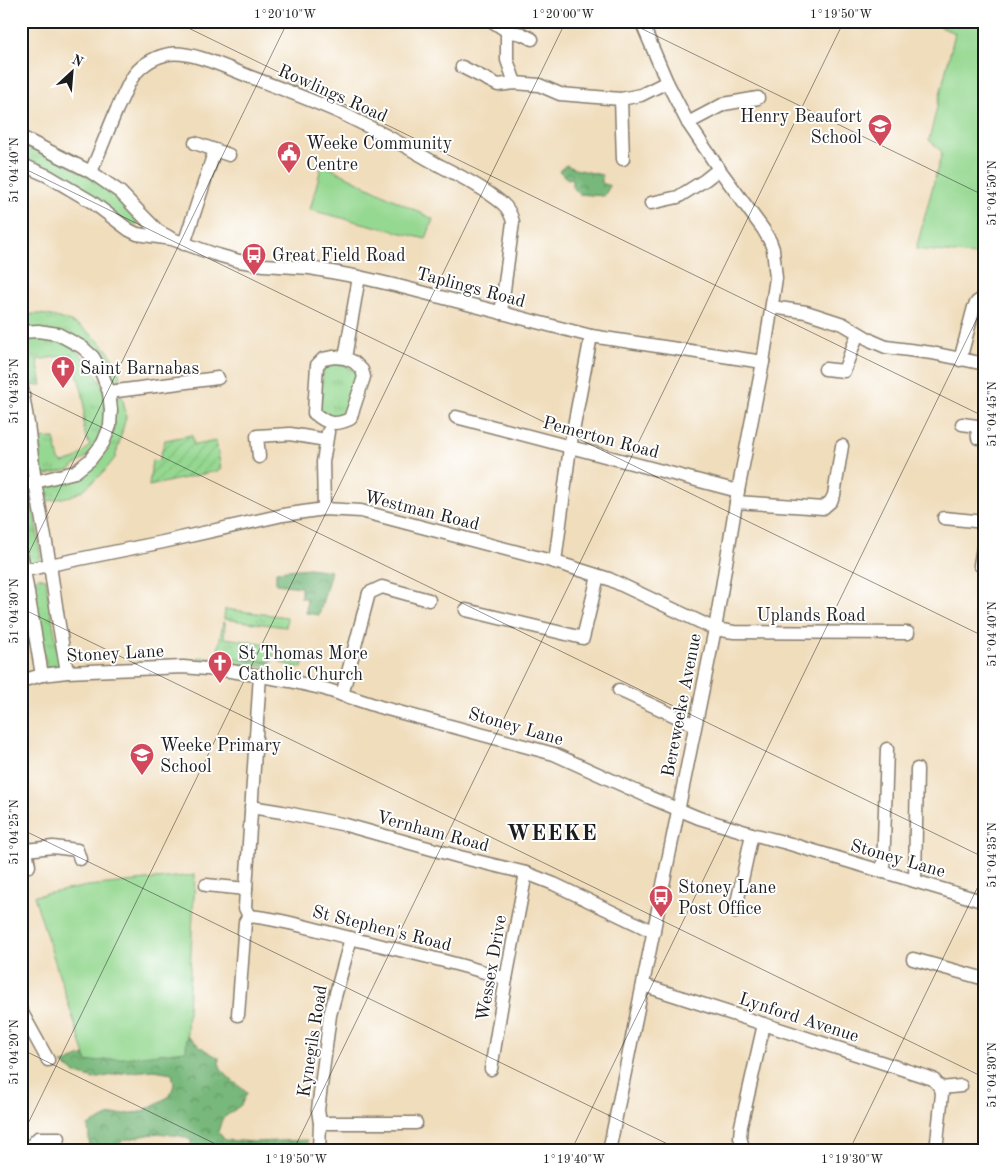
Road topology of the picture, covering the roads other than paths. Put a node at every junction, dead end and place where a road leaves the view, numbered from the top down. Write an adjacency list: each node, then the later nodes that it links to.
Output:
1 (492, 21): 3 (street)
2 (641, 21): 6 (street, Bereweeke Avenue)
3 (507, 31): 4 (street); 7 (street)
4 (532, 39)
5 (462, 67): 7 (street)
6 (667, 82): 8 (street); 10 (street, Bereweeke Avenue)
7 (515, 83): 8 (street)
8 (621, 98): 15 (street)
9 (758, 98): 10 (street)
10 (688, 123): 17 (street, Bereweeke Avenue)
11 (21, 137): 18 (street, Taplings Road)
12 (195, 143): 13 (street)
13 (215, 150): 14 (street); 22 (street)
14 (229, 156)
15 (623, 159)
16 (21, 164): 21 (street, Taplings Road)
17 (719, 169): 19 (street); 25 (street, Bereweeke Avenue)
18 (91, 172): 20 (street, Taplings Road); 26 (street, Rowlings Road)
19 (652, 202)
20 (147, 220): 21 (street); 22 (street, Taplings Road)
21 (137, 234): 22 (street, Taplings Road)
22 (178, 242): 23 (street, Taplings Road)
23 (359, 277): 26 (street, Taplings Road); 30 (street)
24 (985, 297): 31 (street)
25 (772, 307): 28 (street); 32 (street, Bereweeke Avenue)
26 (501, 313): 29 (street, Taplings Road)
27 (21, 332): 37 (street)
28 (858, 333): 31 (street); 34 (street)
29 (591, 336): 32 (street, Taplings Road); 44 (street)
30 (345, 358): 39 (street); 39 (street)
31 (960, 360): 33 (street)
32 (764, 362): 48 (street, Bereweeke Avenue)
33 (985, 364)
34 (825, 369)
35 (218, 378): 37 (street)
36 (21, 384): 46 (street)
37 (109, 392): 46 (street)
38 (456, 417): 44 (street, Pemerton Road)
39 (330, 423): 42 (street)
40 (962, 424): 41 (street)
41 (980, 429)
42 (326, 440): 45 (street); 49 (street)
43 (842, 446): 48 (street, Pemerton Road)
44 (570, 447): 48 (street, Pemerton Road); 54 (street)
45 (259, 457)
46 (35, 482): 47 (street); 55 (street)
47 (21, 484)
48 (737, 496): 62 (street, Bereweeke Avenue)
49 (324, 509): 54 (street, Westman Road); 55 (street, Westman Road)
50 (950, 514): 51 (street)
51 (985, 522)
52 (985, 536): 56 (street)
53 (21, 552): 57 (street)
54 (554, 562): 58 (street, Westman Road)
55 (50, 565): 57 (street, Westman Road); 64 (street)
56 (980, 565)
57 (25, 570): 61 (street)
58 (598, 576): 60 (street); 62 (street, Westman Road)
59 (430, 600): 69 (street)
60 (466, 610)
61 (27, 624): 65 (street)
62 (715, 629): 63 (street, Uplands Road); 70 (street, Bereweeke Avenue)
63 (908, 633)
64 (68, 672): 65 (street, Stoney Lane); 66 (street, Stoney Lane)
65 (42, 675): 67 (street, Stoney Lane)
66 (260, 675): 69 (street, Stoney Lane); 73 (street)
67 (21, 681)
68 (618, 690): 70 (street)
69 (342, 695): 74 (street, Stoney Lane)
70 (695, 725): 74 (street, Bereweeke Avenue)
71 (887, 749): 80 (street)
72 (917, 769): 82 (street)
73 (251, 807): 81 (street, Vernham Road); 84 (street)
74 (678, 809): 75 (street, Stoney Lane); 88 (street, Bereweeke Avenue)
75 (752, 834): 80 (street, Stoney Lane); 86 (street)
76 (21, 836): 77 (street)
77 (26, 850): 78 (street); 79 (street)
78 (80, 859)
79 (29, 866)
80 (883, 872): 82 (street, Stoney Lane)
81 (526, 873): 88 (street, Vernham Road); 91 (street, Wessex Drive)
82 (915, 882): 85 (street, Stoney Lane)
83 (206, 885): 84 (street)
84 (246, 889): 87 (street)
85 (985, 902)
86 (735, 912)
87 (249, 916): 89 (street, St Stephen's Road); 95 (street)
88 (654, 932): 93 (street, Bereweeke Avenue)
89 (351, 938): 91 (street, St Stephen's Road); 101 (street, Kynegils Road)
90 (913, 959): 92 (street)
91 (506, 979): 98 (street, Wessex Drive)
92 (985, 979)
93 (643, 985): 96 (street, Lynford Avenue); 106 (street, Bereweeke Avenue)
94 (21, 1011): 97 (street)
95 (238, 1015)
96 (764, 1024): 100 (street, Lynford Avenue); 107 (street)
97 (48, 1060)
98 (491, 1069)
99 (961, 1086): 100 (street)
100 (941, 1088): 108 (street)
101 (320, 1123): 102 (street); 105 (street, Kynegils Road)
102 (416, 1123)
103 (59, 1138): 104 (street)
104 (26, 1151)
105 (319, 1151)
106 (609, 1151)
107 (744, 1151)
108 (936, 1151)

